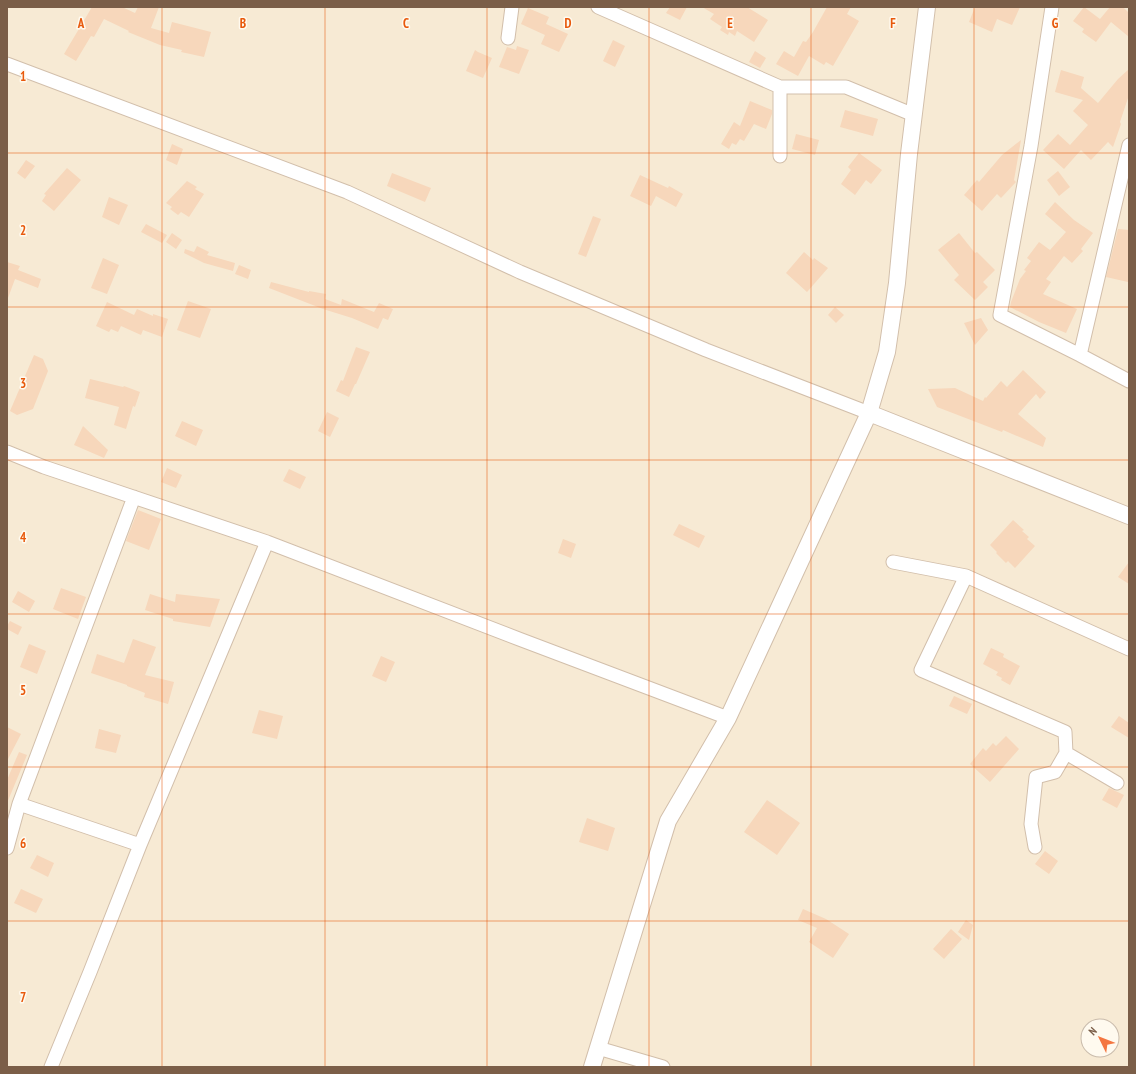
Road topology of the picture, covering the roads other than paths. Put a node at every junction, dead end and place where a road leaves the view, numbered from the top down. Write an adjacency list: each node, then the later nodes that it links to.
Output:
1 (512, 7): 5 (street)
2 (598, 7): 7 (street)
3 (927, 7): 8 (street)
4 (1052, 7): 11 (street)
5 (508, 38)
6 (7, 66): 13 (street)
7 (780, 87): 8 (street); 10 (street)
8 (914, 116): 13 (street)
9 (1129, 145): 11 (street)
10 (780, 156)
11 (1080, 355): 12 (street)
12 (1129, 381)
13 (869, 413): 16 (street); 21 (street)
14 (7, 452): 15 (street)
15 (134, 497): 17 (street); 24 (street)
16 (1129, 515)
17 (267, 542): 21 (street); 25 (street)
18 (893, 562): 19 (street)
19 (966, 576): 20 (street); 22 (street)
20 (1129, 649)
21 (728, 718): 28 (street)
22 (1066, 753): 23 (street); 26 (street)
23 (1117, 783)
24 (19, 804): 25 (street); 27 (street)
25 (140, 845): 29 (street)
26 (1035, 847)
27 (7, 848)
28 (598, 1048): 30 (street); 31 (street)
29 (51, 1067)
30 (592, 1067)
31 (663, 1067)

